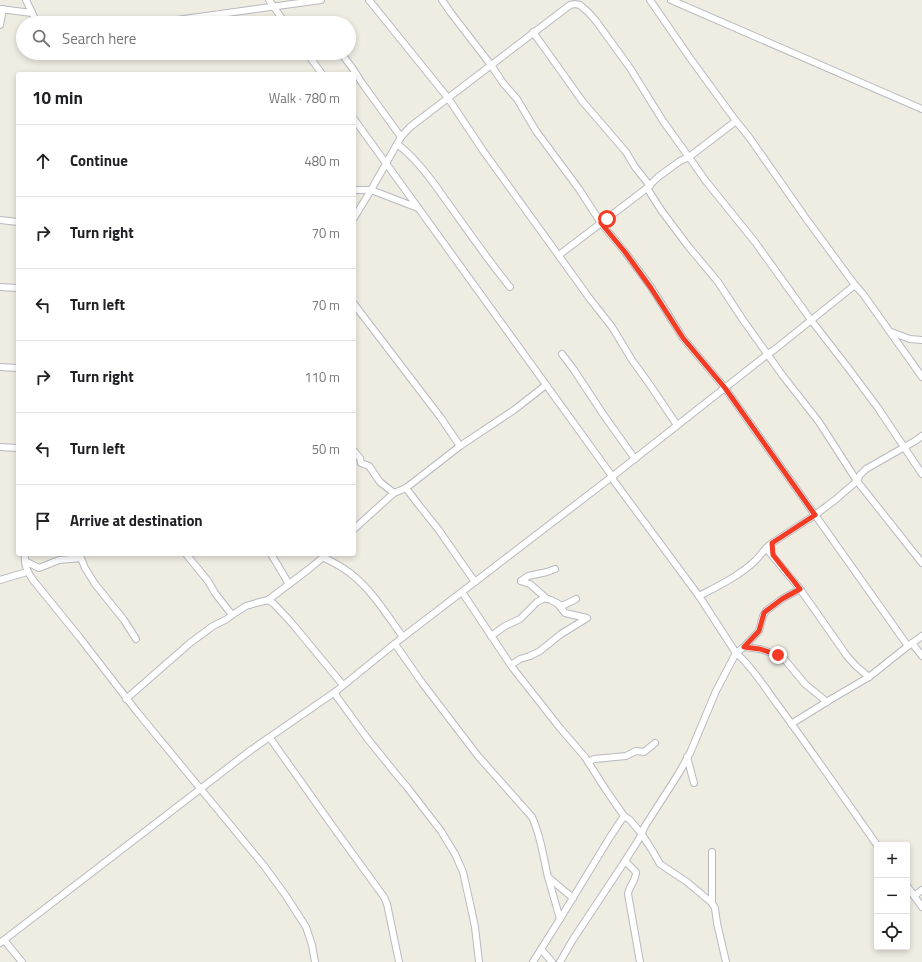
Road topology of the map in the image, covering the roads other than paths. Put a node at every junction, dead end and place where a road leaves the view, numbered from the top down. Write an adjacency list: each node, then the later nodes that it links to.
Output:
1 (26, 0): 10 (street)
2 (269, 0): 8 (street)
3 (321, 0): 8 (street)
4 (369, 0): 22 (street)
5 (442, 0): 18 (street)
6 (650, 0): 25 (street)
7 (671, 0): 23 (street)
8 (273, 6): 12 (street); 13 (street)
9 (1, 9): 10 (street); 14 (street)
10 (32, 13): 11 (street)
11 (34, 16)
12 (204, 16)
13 (280, 16)
14 (0, 26)
15 (533, 32): 18 (street); 28 (street); 30 (street)
16 (312, 60): 19 (street)
17 (347, 60): 21 (street)
18 (491, 65): 22 (street); 37 (street)
19 (321, 72)
20 (356, 72): 26 (street)
21 (356, 72)
22 (448, 98): 26 (street); 38 (street)
23 (922, 109)
24 (356, 121): 29 (street)
25 (736, 121): 28 (street); 39 (street)
26 (401, 137): 27 (street)
27 (396, 144): 29 (street); 41 (street)
28 (689, 157): 30 (street); 44 (street)
29 (386, 163): 32 (street); 33 (street)
30 (648, 187): 37 (street); 48 (street)
31 (356, 190): 32 (street)
32 (371, 190): 33 (street); 34 (street)
33 (418, 208): 52 (street)
34 (356, 215)
35 (0, 220): 36 (street)
36 (16, 222)
37 (601, 223): 38 (street); 53 (street)
38 (559, 255): 54 (street)
39 (855, 285): 44 (street); 45 (street)
40 (0, 287): 42 (street)
41 (510, 287)
42 (16, 288)
43 (356, 307): 56 (street)
44 (811, 320): 48 (street); 58 (street)
45 (891, 332): 46 (street); 51 (street)
46 (922, 340)
47 (562, 354): 61 (street)
48 (768, 354): 53 (street); 64 (street)
49 (0, 366): 50 (street)
50 (16, 368)
51 (922, 376)
52 (546, 385): 56 (street); 63 (street)
53 (725, 388): 54 (street); 67 (street)
54 (677, 425): 61 (street)
55 (922, 436): 58 (street)
56 (460, 446): 65 (street)
57 (0, 447): 59 (street)
58 (903, 447): 62 (street); 64 (street)
59 (16, 448)
60 (356, 453): 66 (street)
61 (635, 459): 63 (street)
62 (922, 474)
63 (612, 476): 81 (street); 85 (street)
64 (857, 481): 67 (street); 77 (street)
65 (406, 488): 66 (street); 81 (street)
66 (394, 493): 68 (street)
67 (815, 515): 69 (street); 96 (street)
68 (356, 527)
69 (772, 543): 70 (street); 71 (street)
70 (766, 548): 71 (street); 85 (street)
71 (773, 555): 83 (street)
72 (25, 556): 76 (street)
73 (188, 556): 90 (street)
74 (272, 556): 82 (street)
75 (326, 556): 82 (street); 93 (street)
76 (25, 561): 79 (street); 94 (street)
77 (922, 563)
78 (555, 568): 87 (street)
79 (27, 572): 80 (street); 104 (street)
80 (0, 580)
81 (475, 582): 84 (street)
82 (289, 584): 86 (street)
83 (800, 589): 97 (street); 101 (street)
84 (462, 592): 91 (street); 93 (street)
85 (699, 596): 98 (street)
86 (271, 599): 90 (street); 102 (street)
87 (547, 599): 89 (street); 91 (street)
88 (576, 599): 89 (street)
89 (557, 603): 100 (street)
90 (232, 615): 104 (street)
91 (491, 636): 100 (street)
92 (922, 636): 96 (street)
93 (403, 637): 95 (street)
94 (136, 639)
95 (395, 644): 102 (street); 118 (street)
96 (910, 644): 99 (street); 101 (street)
97 (744, 647): 98 (street); 105 (street)
98 (736, 653): 106 (street); 109 (street)
99 (922, 656)
100 (511, 665): 110 (street)
101 (868, 677): 105 (street)
102 (344, 685): 103 (street)
103 (335, 692): 107 (street); 131 (street)
104 (126, 699): 112 (street)
105 (827, 702): 106 (street)
106 (791, 724): 115 (street)
107 (270, 738): 112 (street); 130 (street)
108 (655, 743): 110 (street)
109 (687, 758): 111 (street); 114 (street)
110 (588, 762): 113 (street)
111 (694, 783)
112 (201, 790): 126 (street); 129 (street)
113 (624, 816): 114 (street); 122 (street)
114 (641, 833): 117 (street); 123 (street)
115 (875, 842)
116 (712, 852): 123 (street)
117 (626, 861): 134 (street); 135 (street)
118 (548, 876): 122 (street); 125 (street)
119 (910, 890): 121 (street)
120 (922, 890): 121 (street)
121 (914, 896): 124 (street)
122 (573, 898): 125 (street)
123 (712, 903): 136 (street)
124 (922, 906)
125 (560, 919): 127 (street)
126 (2, 941): 128 (street)
127 (541, 949): 132 (street); 133 (street)
128 (22, 962)
129 (315, 962)
130 (400, 962)
131 (479, 962)
132 (533, 962)
133 (552, 962)
134 (560, 962)
135 (640, 962)
136 (726, 962)

